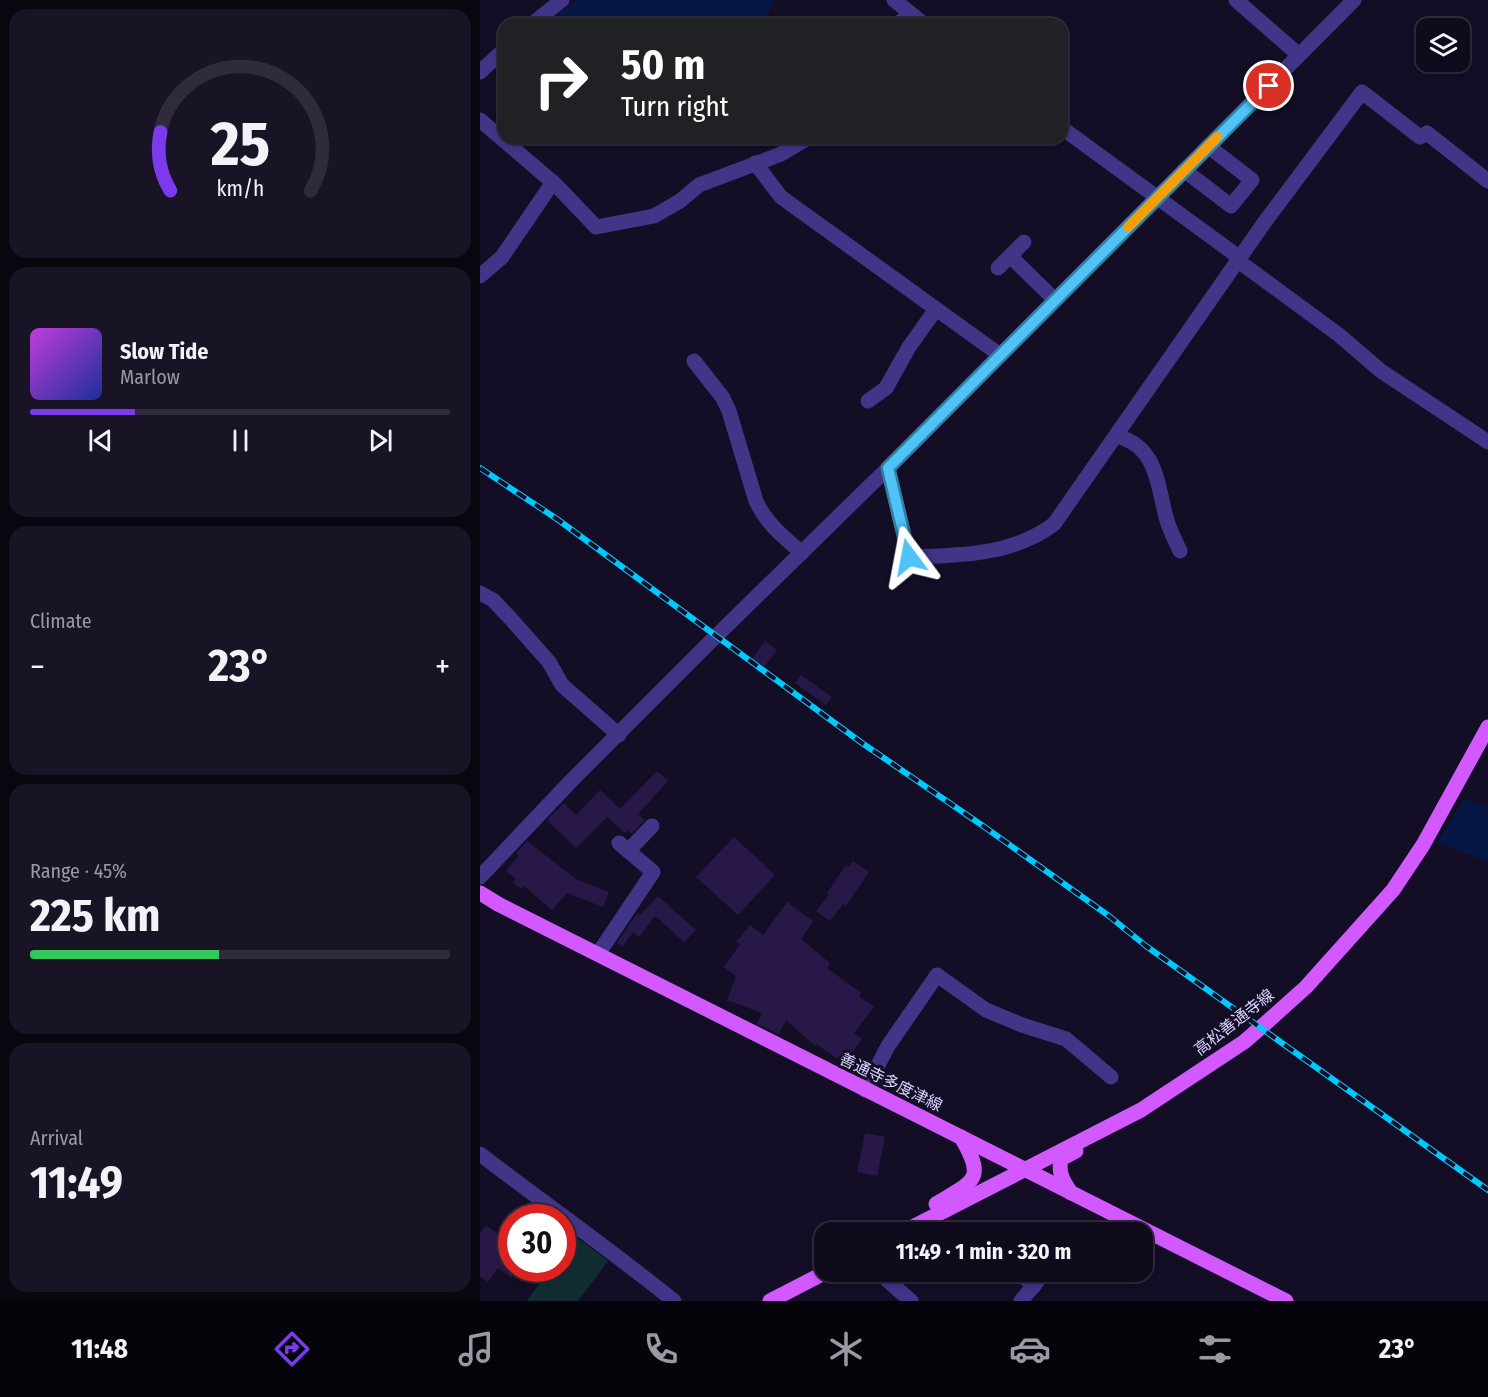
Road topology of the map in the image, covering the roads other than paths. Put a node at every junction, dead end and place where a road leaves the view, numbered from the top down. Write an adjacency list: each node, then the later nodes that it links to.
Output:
1 (562, 0): 6 (street)
2 (894, 0): 5 (street)
3 (1236, 0): 10 (street)
4 (1354, 0): 10 (street)
5 (910, 14): 7 (street); 8 (street)
6 (540, 18)
7 (905, 18)
8 (916, 18)
9 (498, 56): 11 (street)
10 (1299, 56): 17 (street)
11 (480, 72)
12 (480, 120): 14 (street)
13 (1068, 132): 22 (street)
14 (498, 135)
15 (508, 144): 21 (street)
16 (798, 144): 18 (street)
17 (1208, 146): 19 (street); 19 (street)
18 (755, 163): 21 (street); 29 (street)
19 (1184, 170): 22 (street)
20 (1488, 181): 25 (street)
21 (553, 182): 27 (street)
22 (1158, 196): 25 (street); 28 (street)
23 (1024, 242): 24 (street)
24 (1010, 256): 26 (street); 28 (street)
25 (1239, 260): 33 (street); 34 (street)
26 (998, 268)
27 (480, 276)
28 (1055, 300): 30 (street)
29 (936, 309): 30 (street); 32 (street)
30 (1000, 355): 35 (street)
31 (694, 361): 37 (street)
32 (868, 401)
33 (1116, 436): 35 (street); 36 (street)
34 (1488, 442)
35 (888, 468): 37 (street)
36 (1180, 551)
37 (802, 553): 40 (street)
38 (480, 593): 40 (street)
39 (1488, 727): 47 (main road, 高松善通寺線)
40 (619, 735): 42 (street)
41 (652, 826): 44 (street)
42 (480, 877)
43 (480, 893): 44 (main road, 善通寺多度津線)
44 (598, 954): 46 (main road, 善通寺多度津線)
45 (1111, 1077): 46 (street)
46 (865, 1090): 48 (main road, 善通寺多度津線)
47 (1141, 1110): 51 (main road, 高松善通寺線); 53 (main road)
48 (961, 1137): 50 (main road, 善通寺多度津線); 54 (main road)
49 (480, 1154): 63 (street)
50 (993, 1154): 51 (main road, 善通寺多度津線); 52 (main road)
51 (1024, 1169): 52 (main road, 高松善通寺線); 53 (main road, 善通寺多度津線)
52 (996, 1183): 55 (main road, 高松善通寺線)
53 (1072, 1195): 56 (main road, 善通寺多度津線)
54 (907, 1222)
55 (920, 1222)
56 (1115, 1222)
57 (1153, 1241): 67 (main road, 善通寺多度津線)
58 (814, 1278): 64 (main road)
59 (890, 1282): 65 (street)
60 (1030, 1282): 62 (street)
61 (1037, 1282): 62 (street)
62 (1034, 1286): 66 (street)
63 (674, 1301)
64 (770, 1301)
65 (911, 1301)
66 (1021, 1301)
67 (1286, 1301)

